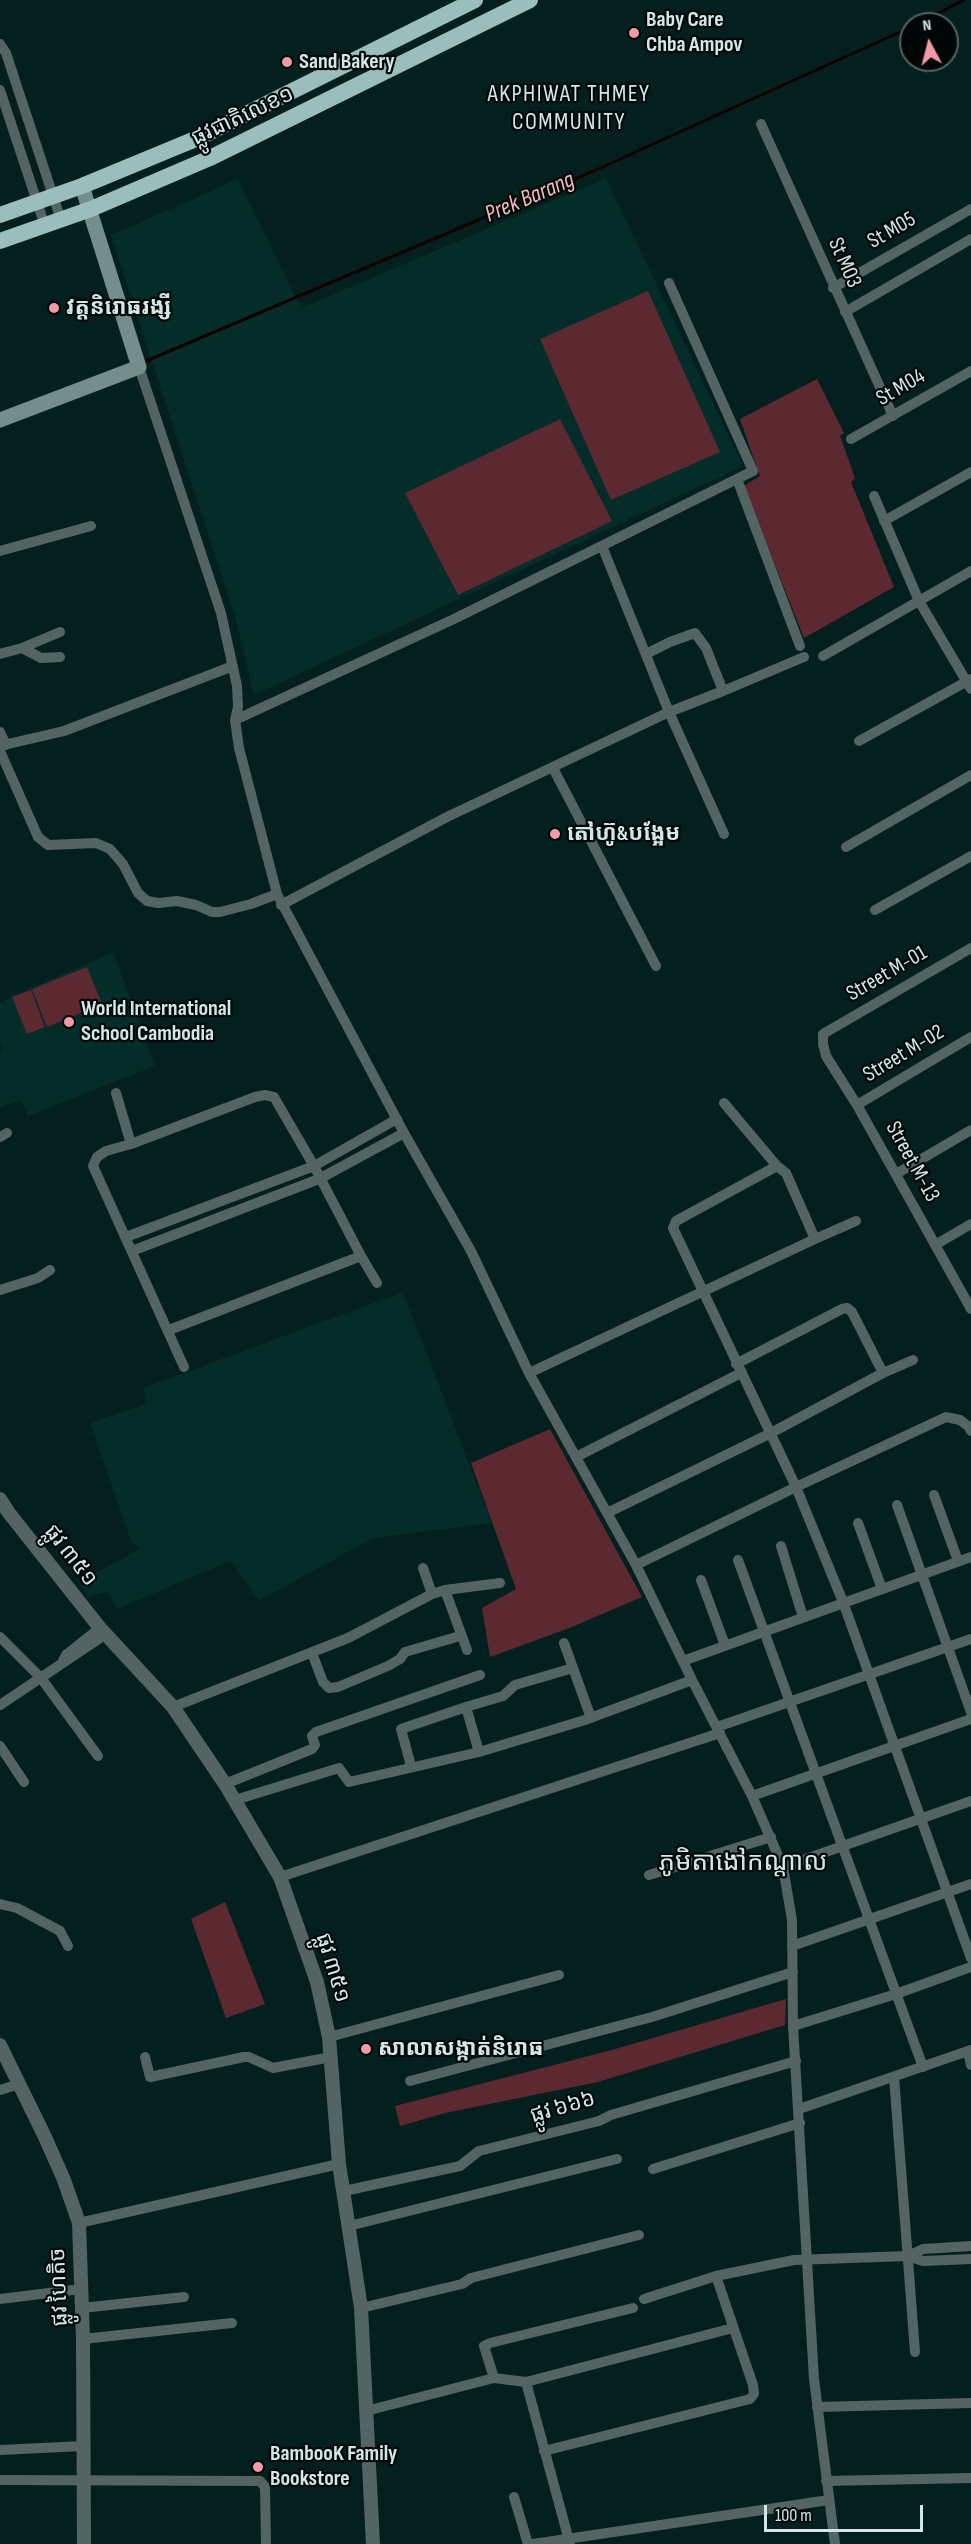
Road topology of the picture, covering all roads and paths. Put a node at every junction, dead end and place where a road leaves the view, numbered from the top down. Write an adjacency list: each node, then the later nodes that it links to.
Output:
1 (475, 0): 6 (highway, ផ្លូវជាតិលេខ១)
2 (530, 0): 9 (highway, ផ្លូវជាតិលេខ១)
3 (0, 44): 7 (street)
4 (0, 90): 8 (street)
5 (761, 124): 17 (street, St M03)
6 (82, 186): 7 (highway, ផ្លូវជាតិលេខ១); 9 (main road)
7 (53, 197): 8 (highway, ផ្លូវជាតិលេខ១); 12 (street)
8 (36, 203): 11 (highway, ផ្លូវជាតិលេខ១); 13 (street)
9 (91, 209): 12 (highway, ផ្លូវជាតិលេខ១); 19 (main road)
10 (971, 209): 17 (street, St M05)
11 (0, 215)
12 (62, 220): 13 (highway, ផ្លូវជាតិលេខ១)
13 (45, 226): 15 (highway, ផ្លូវជាតិលេខ១)
14 (971, 239): 18 (street, St M05)
15 (0, 241)
16 (669, 283): 25 (street)
17 (833, 288): 18 (street, St M03)
18 (845, 312): 21 (street, St M03)
19 (139, 367): 22 (main road); 39 (street)
20 (971, 370): 21 (street, St M04)
21 (893, 416): 23 (street, St M04)
22 (0, 420)
23 (851, 439)
24 (971, 472): 27 (street)
25 (737, 479): 29 (street); 41 (street)
26 (873, 496): 27 (street)
27 (884, 521): 32 (street)
28 (91, 526): 30 (street)
29 (602, 546): 36 (street); 43 (street)
30 (0, 551)
31 (971, 571): 32 (street)
32 (919, 601): 37 (street); 40 (street)
33 (60, 632): 34 (street)
34 (22, 648): 35 (street); 38 (street)
35 (0, 654)
36 (646, 654): 41 (street); 42 (street)
37 (823, 656)
38 (60, 657)
39 (233, 666): 43 (street); 46 (street)
40 (969, 683): 45 (street)
41 (723, 691): 42 (street)
42 (669, 712): 47 (street); 49 (street)
43 (236, 720): 52 (street)
44 (0, 732): 46 (street)
45 (859, 741)
46 (2, 748): 52 (street)
47 (553, 768): 53 (street); 56 (street)
48 (971, 775): 50 (street)
49 (724, 834)
50 (846, 847)
51 (971, 855): 54 (street)
52 (277, 894): 53 (street)
53 (281, 905): 62 (street)
54 (875, 910)
55 (971, 948): 57 (street, Street M-01)
56 (656, 966)
57 (823, 1034): 61 (street, Street M-13)
58 (971, 1037): 61 (street, Street M-02)
59 (116, 1093): 65 (street)
60 (724, 1103): 67 (street)
61 (857, 1105): 68 (street, Street M-13)
62 (397, 1119): 64 (street); 66 (street)
63 (971, 1130): 68 (street)
64 (404, 1133): 69 (street); 86 (street)
65 (131, 1144): 66 (street); 72 (street)
66 (314, 1166): 69 (street); 72 (street)
67 (777, 1166): 73 (street); 80 (street)
68 (896, 1174): 74 (street, Street M-13)
69 (319, 1179): 75 (street); 76 (street)
70 (856, 1221): 73 (street)
71 (971, 1224): 74 (street)
72 (126, 1237): 75 (street)
73 (815, 1239): 80 (street)
74 (936, 1245): 81 (street, Street M-13)
75 (132, 1251): 82 (street)
76 (361, 1256): 78 (street); 82 (street)
77 (50, 1270): 79 (street)
78 (377, 1283)
79 (0, 1290)
80 (705, 1292): 85 (street); 86 (street)
81 (971, 1308)
82 (168, 1330): 84 (street)
83 (913, 1360): 87 (street)
84 (184, 1368)
85 (739, 1368): 87 (street); 89 (street); 90 (street)
86 (529, 1373): 90 (street)
87 (883, 1373): 89 (street)
88 (971, 1431): 91 (street)
89 (770, 1434): 91 (street); 95 (street)
90 (576, 1457): 95 (street)
91 (796, 1486): 101 (street); 109 (street)
92 (934, 1495): 100 (street)
93 (0, 1499): 111 (street, ផ្លូវ ៣៥១)
94 (897, 1505): 103 (street)
95 (607, 1513): 101 (street)
96 (858, 1523): 106 (street)
97 (781, 1546): 110 (street)
98 (971, 1557): 100 (street)
99 (738, 1560): 112 (street)
100 (958, 1562): 103 (street)
101 (636, 1565): 121 (street)
102 (423, 1568): 108 (street)
103 (922, 1575): 106 (street); 118 (street)
104 (701, 1580): 117 (street)
105 (500, 1583): 107 (street)
106 (882, 1589): 109 (street)
107 (445, 1590): 108 (street); 113 (street)
108 (432, 1594): 120 (street)
109 (843, 1602): 110 (street); 123 (street)
110 (803, 1617): 112 (street)
111 (103, 1631): 125 (street); 129 (street, ផ្លូវ ៣៥១)
112 (764, 1631): 117 (street); 127 (street)
113 (460, 1636): 119 (street); 120 (street)
114 (0, 1637): 125 (street)
115 (971, 1639): 118 (street)
116 (564, 1643): 122 (street)
117 (725, 1645): 121 (street)
118 (948, 1647): 123 (street); 131 (street)
119 (467, 1650)
120 (312, 1653): 129 (street)
121 (683, 1661): 126 (street)
122 (573, 1668): 130 (street); 132 (street)
123 (870, 1674): 127 (street); 136 (street)
124 (480, 1676): 142 (street)
125 (41, 1678): 128 (street); 138 (street)
126 (692, 1680): 132 (street); 134 (street)
127 (790, 1703): 134 (street); 140 (street)
128 (0, 1705)
129 (173, 1707): 142 (street, ផ្លូវ ៣៥១)
130 (466, 1707): 137 (street); 139 (street)
131 (971, 1712)
132 (591, 1718): 137 (street)
133 (971, 1719): 136 (street)
134 (719, 1730): 143 (street); 151 (street)
135 (0, 1746): 141 (street)
136 (896, 1746): 140 (street); 146 (street)
137 (479, 1752): 139 (street)
138 (98, 1756)
139 (411, 1766): 144 (street)
140 (816, 1775): 143 (street); 148 (street)
141 (24, 1782)
142 (225, 1784): 144 (street, ផ្លូវ ៣៥១)
143 (752, 1796): 147 (street)
144 (235, 1800): 151 (street, ផ្លូវ ៣៥១)
145 (971, 1802): 146 (street)
146 (922, 1818): 148 (street); 153 (street)
147 (771, 1837): 149 (street); 150 (street)
148 (842, 1846): 149 (street); 155 (street)
149 (783, 1867): 157 (street)
150 (649, 1875)
151 (279, 1877): 164 (street, ផ្លូវ ៣៥១)
152 (971, 1884): 153 (street)
153 (948, 1892): 155 (street); 158 (street)
154 (0, 1904): 156 (street)
155 (869, 1920): 157 (street); 162 (street)
156 (68, 1946)
157 (792, 1946): 160 (street)
158 (971, 1958)
159 (971, 1966): 162 (street)
160 (794, 1972): 163 (street); 173 (street)
161 (559, 1975): 164 (street)
162 (896, 1994): 163 (street); 171 (street)
163 (793, 2026): 169 (street)
164 (329, 2037): 168 (street, ផ្លូវ ៣៥១)
165 (0, 2045): 174 (street, ផ្លូវ ហៃតិច)
166 (969, 2050): 170 (street); 171 (street)
167 (145, 2057): 168 (street)
168 (331, 2057): 179 (street, ផ្លូវ ៣៥១)
169 (795, 2061): 176 (street); 181 (street, ផ្លូវ ៦៦៦)
170 (971, 2065)
171 (923, 2067): 172 (street)
172 (894, 2078): 176 (street); 186 (street)
173 (410, 2081)
174 (20, 2084): 175 (street); 182 (street, ផ្លូវ ហៃតិច)
175 (0, 2090)
176 (799, 2109): 177 (street)
177 (800, 2124): 180 (street); 187 (street)
178 (617, 2159): 183 (street)
179 (339, 2164): 181 (street, ផ្លូវ ៣៥១); 182 (street)
180 (653, 2169)
181 (344, 2192): 183 (street, ផ្លូវ ៣៥១)
182 (79, 2223): 190 (street, ផ្លូវ ហៃតិច)
183 (349, 2226): 195 (street, ផ្លូវ ៣៥១)
184 (639, 2235): 195 (street)
185 (971, 2246): 186 (street)
186 (908, 2256): 187 (street); 188 (street); 200 (street)
187 (808, 2259): 189 (street); 204 (street)
188 (971, 2259)
189 (716, 2276): 193 (street); 198 (street)
190 (81, 2289): 192 (street); 194 (street, ផ្លូវ ហៃតិច)
191 (184, 2297): 194 (street)
192 (0, 2299)
193 (644, 2299)
194 (82, 2308): 199 (street, ផ្លូវ ហៃតិច)
195 (361, 2308): 205 (street, ផ្លូវ ៣៥១)
196 (633, 2308): 201 (street)
197 (232, 2323): 199 (street)
198 (733, 2328): 202 (street); 208 (street)
199 (83, 2339): 206 (street, ផ្លូវ ហៃតិច)
200 (915, 2352)
201 (494, 2378): 202 (street); 205 (street)
202 (526, 2382): 208 (street)
203 (971, 2403): 204 (street)
204 (817, 2407): 212 (street)
205 (366, 2411): 218 (street, ផ្លូវ ៣៥១)
206 (83, 2446): 207 (street); 211 (street, ផ្លូវ ហៃតិច)
207 (0, 2450)
208 (544, 2451): 215 (street)
209 (971, 2478): 212 (street)
210 (0, 2480): 211 (street)
211 (82, 2480): 216 (street, ផ្លូវ ហៃតិច); 217 (street)
212 (826, 2481): 214 (street)
213 (514, 2497): 219 (street)
214 (829, 2500): 215 (street); 220 (street)
215 (569, 2541): 219 (street)
216 (84, 2544)
217 (266, 2544)
218 (373, 2544)
219 (531, 2544)
220 (835, 2544)

